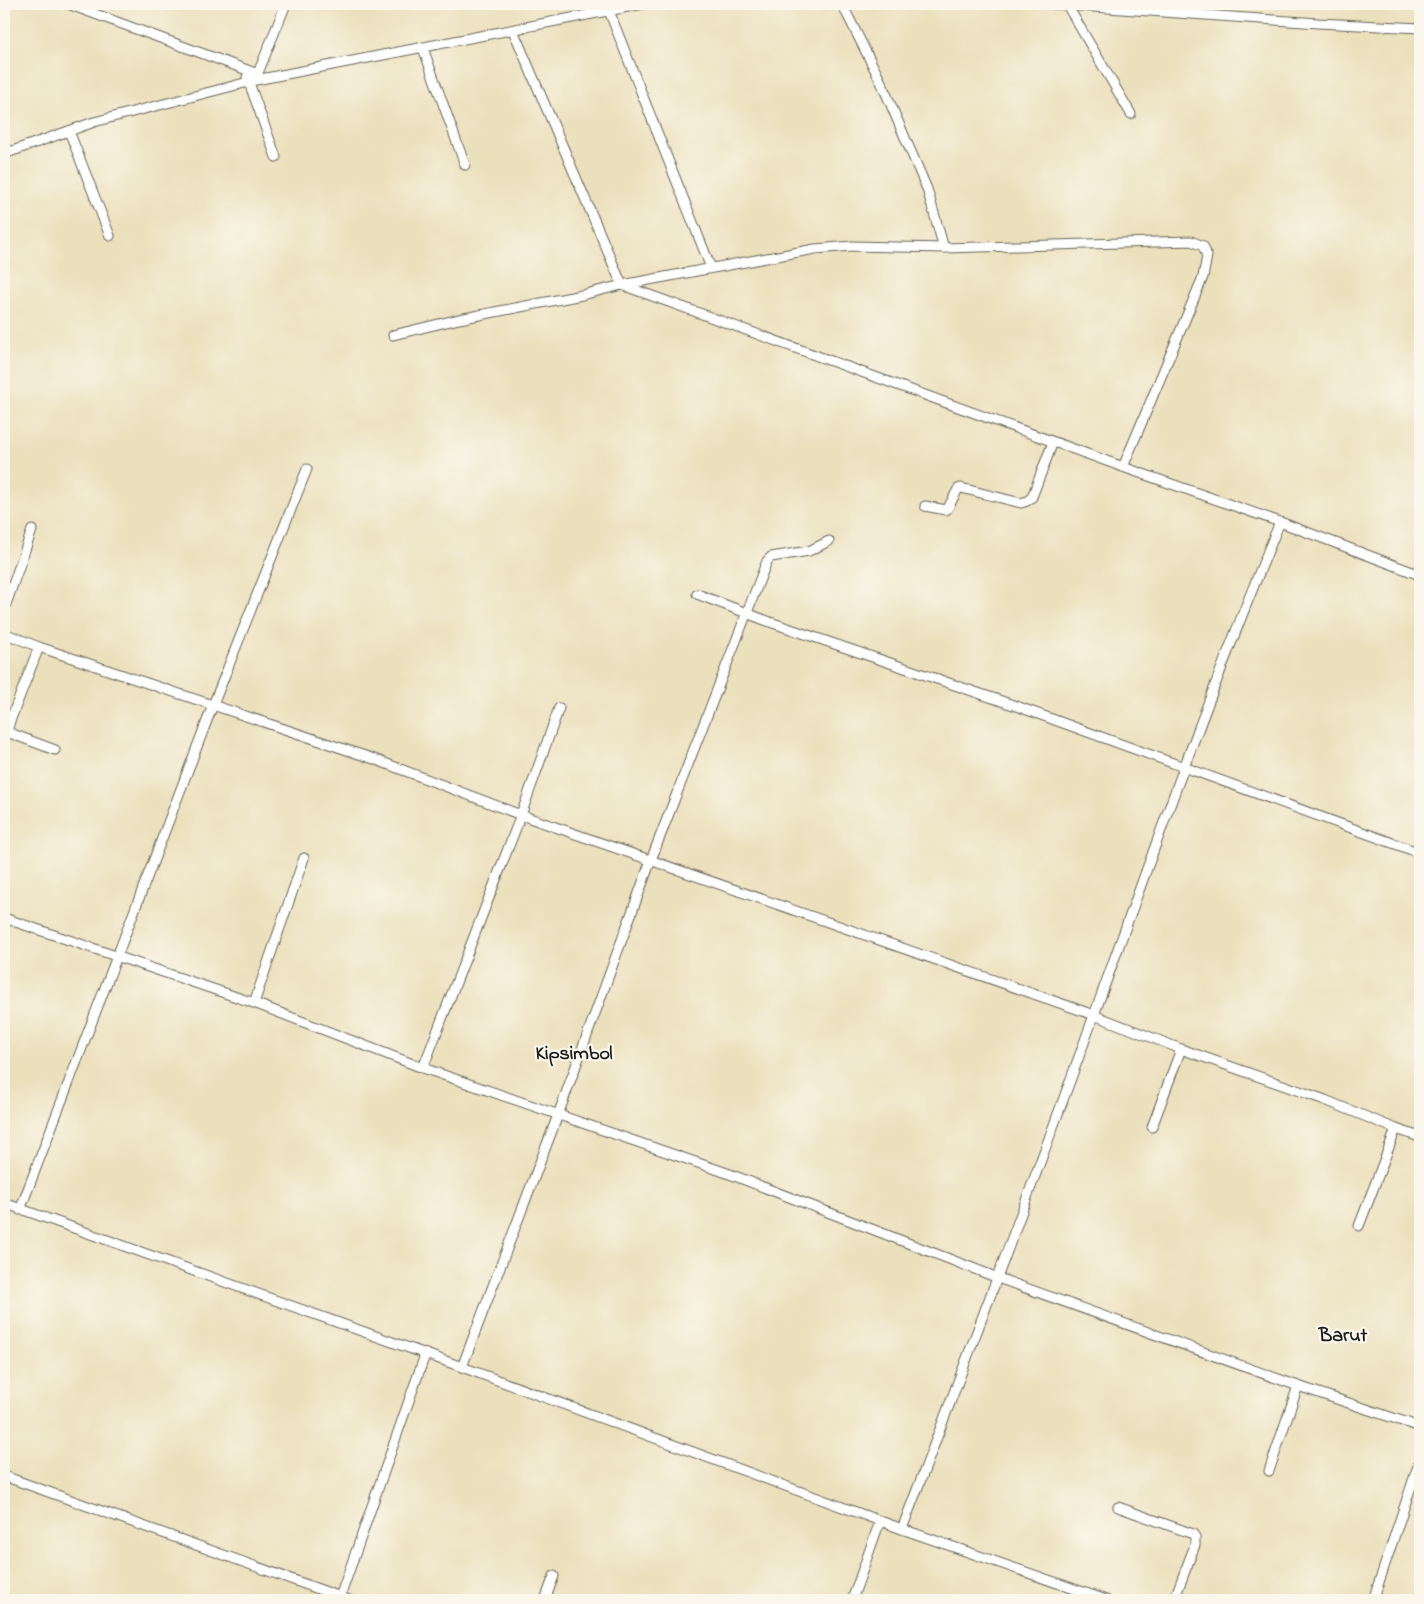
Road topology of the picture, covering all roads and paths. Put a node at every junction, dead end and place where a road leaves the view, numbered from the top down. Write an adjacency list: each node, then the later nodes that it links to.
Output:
1 (68, 4): 11 (street)
2 (286, 4): 11 (street)
3 (643, 4): 7 (street)
4 (842, 4): 18 (street)
5 (1052, 4): 6 (street)
6 (1067, 5): 8 (street); 12 (street)
7 (609, 11): 9 (street); 19 (street)
8 (1420, 28)
9 (513, 30): 10 (street); 20 (street)
10 (423, 48): 11 (street); 16 (street)
11 (254, 78): 13 (street); 15 (street)
12 (1132, 114)
13 (68, 130): 14 (street); 17 (street)
14 (4, 154)
15 (276, 157)
16 (465, 165)
17 (110, 236)
18 (944, 248): 19 (street); 23 (street)
19 (711, 268): 20 (street)
20 (622, 285): 21 (street); 22 (street)
21 (393, 335)
22 (1053, 442): 23 (street); 25 (street)
23 (1122, 467): 26 (street)
24 (307, 469): 35 (street)
25 (925, 506)
26 (1280, 522): 29 (street); 38 (street)
27 (32, 530): 31 (street)
28 (829, 541): 32 (street)
29 (1420, 575)
30 (697, 594): 32 (street)
31 (4, 610)
32 (746, 613): 38 (street); 42 (street)
33 (4, 633): 34 (street)
34 (39, 647): 35 (street); 37 (street)
35 (213, 706): 39 (street); 44 (street)
36 (559, 708): 39 (street)
37 (55, 750)
38 (1183, 767): 40 (street); 46 (street)
39 (521, 815): 42 (street); 48 (street)
40 (1420, 852)
41 (304, 858): 45 (street)
42 (650, 860): 46 (street); 49 (street)
43 (4, 918): 44 (street)
44 (118, 958): 45 (street); 54 (street)
45 (254, 1003): 48 (street)
46 (1094, 1015): 47 (street); 56 (street)
47 (1181, 1049): 50 (street); 51 (street)
48 (423, 1068): 49 (street)
49 (558, 1115): 56 (street); 58 (street)
50 (1152, 1127)
51 (1396, 1129): 52 (street); 55 (street)
52 (1420, 1137)
53 (4, 1203): 54 (street)
54 (20, 1210): 57 (street)
55 (1359, 1226)
56 (998, 1278): 59 (street); 67 (street)
57 (425, 1355): 58 (street); 69 (street)
58 (462, 1367): 66 (street)
59 (1298, 1386): 60 (street); 62 (street)
60 (1420, 1428)
61 (1420, 1460): 64 (street)
62 (1269, 1471)
63 (4, 1476): 69 (street)
64 (1416, 1483): 75 (street)
65 (1118, 1507): 74 (street)
66 (880, 1521): 67 (street); 72 (street)
67 (902, 1529): 73 (street)
68 (554, 1576): 71 (street)
69 (340, 1597): 70 (street)
70 (350, 1600)
71 (545, 1600)
72 (852, 1600)
73 (1106, 1600)
74 (1174, 1600)
75 (1373, 1600)

